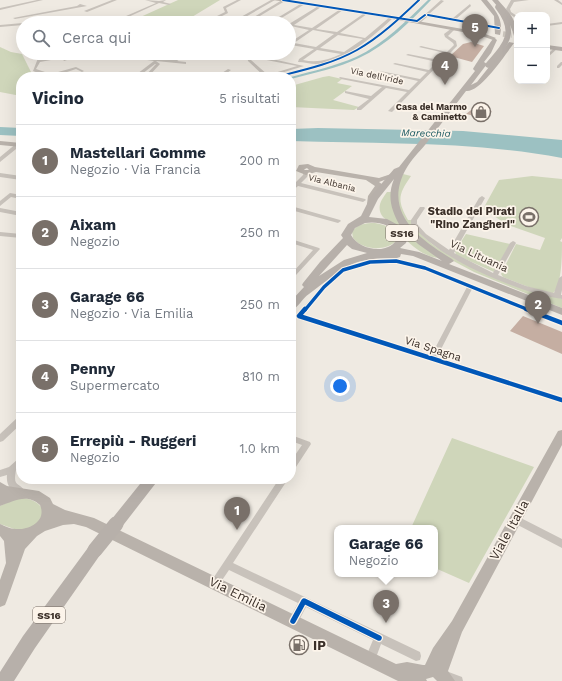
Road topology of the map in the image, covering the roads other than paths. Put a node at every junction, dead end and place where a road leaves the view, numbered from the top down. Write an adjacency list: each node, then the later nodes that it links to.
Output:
1 (41, 0): 25 (street)
2 (115, 0): 23 (street)
3 (147, 0): 16 (street)
4 (164, 0): 16 (street)
5 (239, 0): 32 (street)
6 (274, 0): 13 (main road); 33 (street)
7 (484, 0): 50 (main road)
8 (488, 0): 24 (main road, SS16)
9 (491, 0): 24 (main road, SS16)
10 (495, 0): 48 (main road)
11 (527, 0): 15 (street)
12 (556, 0): 19 (street)
13 (283, 1): 18 (main road); 34 (street)
14 (442, 1): 28 (street)
15 (512, 1): 36 (street)
16 (159, 2): 17 (street); 31 (street)
17 (169, 4)
18 (303, 4): 22 (main road); 35 (street)
19 (562, 4)
20 (470, 5): 38 (street)
21 (83, 6): 23 (street); 23 (street); 29 (street); 30 (street)
22 (320, 6): 26 (main road); 39 (street)
23 (98, 7)
24 (497, 7): 89 (main road, SS16, bridge)
25 (0, 9)
26 (342, 9): 27 (main road); 46 (street)
27 (366, 13): 37 (main road); 49 (street)
28 (428, 15): 38 (street); 40 (street)
29 (26, 16)
30 (92, 16)
31 (128, 16)
32 (219, 16)
33 (245, 16)
34 (258, 16)
35 (283, 16)
36 (514, 16)
37 (392, 17): 40 (main road); 51 (street)
38 (453, 20): 50 (street)
39 (296, 21)
40 (417, 22): 47 (main road)
41 (562, 24): 43 (street)
42 (16, 25): 44 (street)
43 (550, 25)
44 (0, 26)
45 (296, 26): 46 (street)
46 (312, 29): 49 (street); 52 (street)
47 (453, 29): 50 (main road); 58 (street)
48 (514, 29)
49 (338, 33): 51 (street); 56 (street)
50 (497, 36): 89 (main road)
51 (367, 39): 57 (street)
52 (296, 41)
53 (513, 44): 89 (main road)
54 (296, 46): 56 (street)
55 (421, 47): 58 (street)
56 (317, 48): 57 (street); 72 (street)
57 (345, 53): 72 (street)
58 (449, 53): 67 (street)
59 (408, 55): 67 (street)
60 (44, 60): 66 (street)
61 (147, 60): 68 (street)
62 (156, 60): 68 (street)
63 (176, 60): 69 (street)
64 (249, 60): 83 (street)
65 (274, 60): 72 (street)
66 (38, 61): 78 (street)
67 (439, 61): 77 (street)
68 (152, 62): 69 (street); 80 (street); 81 (street)
69 (172, 62): 71 (street)
70 (562, 62): 74 (street)
71 (185, 63)
72 (300, 63): 84 (street)
73 (395, 64): 77 (street)
74 (562, 67)
75 (229, 70): 82 (street)
76 (82, 71): 79 (street)
77 (430, 71): 87 (street)
78 (40, 72)
79 (64, 72)
80 (141, 72)
81 (151, 72)
82 (226, 72)
83 (261, 72)
84 (284, 72)
85 (380, 72): 87 (street)
86 (341, 78): 88 (street, Via dell'Iride)
87 (421, 80): 90 (street)
88 (386, 86): 90 (street, Via dell'Iride); 92 (street)
89 (466, 89): 100 (main road, SS16)
90 (410, 91): 94 (street)
91 (347, 92): 92 (street)
92 (372, 98): 93 (street)
93 (359, 109)
94 (390, 111)
95 (0, 143): 96 (main road)
96 (16, 145)
97 (16, 148): 98 (street)
98 (0, 160)
99 (303, 171): 103 (main road); 104 (street)
100 (399, 172): 103 (main road); 111 (main road, SS16); 127 (main road)
101 (0, 175): 102 (street)
102 (16, 177)
103 (365, 178): 111 (main road)
104 (297, 184): 107 (street, Via Albania)
105 (16, 196): 108 (street)
106 (482, 198): 125 (street)
107 (363, 200)
108 (0, 204)
109 (422, 208): 125 (street, Via Lituania)
110 (296, 209): 114 (street)
111 (376, 209): 115 (main road, SS16); 116 (main road, SS16)
112 (0, 210): 113 (street)
113 (16, 213)
114 (338, 221)
115 (360, 222): 116 (main road, SS16); 119 (main road, SS16)
116 (388, 223): 120 (main road, SS16)
117 (0, 234): 118 (street)
118 (16, 236)
119 (347, 239): 124 (main road, SS16); 133 (main road, SS16)
120 (403, 239): 123 (main road, SS16); 127 (main road)
121 (296, 242): 126 (street)
122 (513, 243): 129 (street)
123 (389, 250): 124 (main road, SS16); 127 (main road)
124 (369, 251): 131 (main road, SS16)
125 (450, 254): 129 (street, Via Lituania)
126 (296, 271)
127 (468, 273): 129 (main road); 131 (main road)
128 (562, 278): 132 (street)
129 (491, 279): 132 (street, Via Lituania); 135 (main road)
130 (471, 286): 136 (street); 137 (street); 137 (street, Via Spagna)
131 (307, 292): 134 (main road, SS16)
132 (560, 297)
133 (296, 299)
134 (296, 302)
135 (562, 312)
136 (562, 323)
137 (433, 358): 138 (street, Via Spagna)
138 (562, 400)
139 (16, 424): 141 (street)
140 (562, 434): 154 (main road, Viale Italia)
141 (0, 439)
142 (296, 440): 143 (street)
143 (296, 460)
144 (16, 465): 145 (street)
145 (12, 469): 146 (street); 150 (street)
146 (0, 474)
147 (148, 484): 168 (main road, SS16, bridge)
148 (281, 484): 159 (street)
149 (0, 487): 150 (main road)
150 (23, 493): 151 (main road); 152 (main road, Via Emilia)
151 (0, 501)
152 (48, 508): 153 (main road, Via Emilia); 155 (main road)
153 (79, 519): 155 (main road, Via Emilia); 160 (main road, Via Emilia)
154 (515, 519): 157 (street); 167 (main road, Viale Italia)
155 (38, 529): 156 (main road, Via Emilia); 158 (main road)
156 (2, 531): 158 (main road)
157 (562, 544)
158 (12, 563): 161 (main road)
159 (227, 565): 160 (street); 162 (street)
160 (215, 583): 163 (main road, Via Emilia)
161 (0, 600)
162 (304, 601): 163 (street); 164 (street)
163 (293, 621): 166 (main road, Via Emilia)
164 (379, 638): 165 (street); 166 (street)
165 (416, 656)
166 (370, 659): 167 (main road, Via Emilia)
167 (435, 677): 169 (street)
168 (4, 681)
169 (458, 681)

